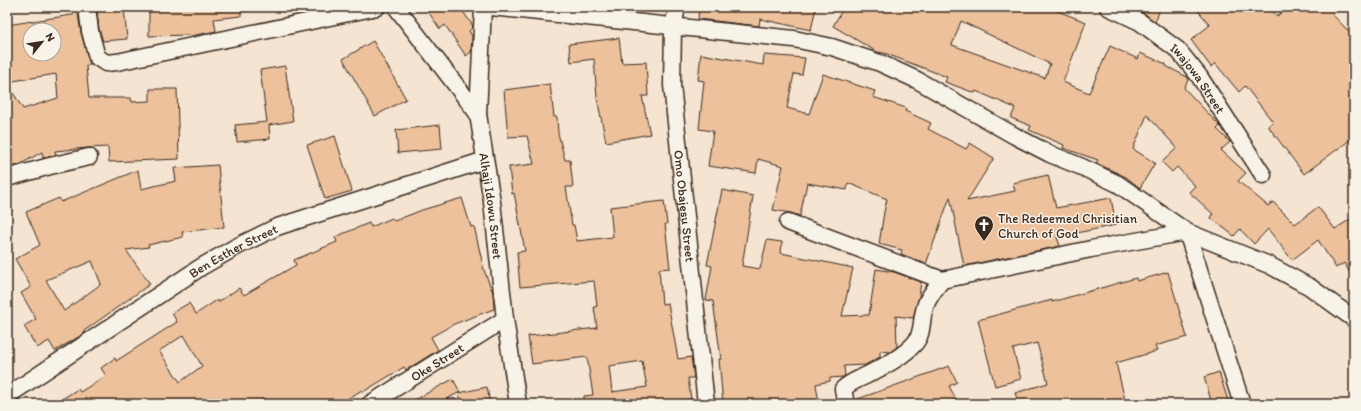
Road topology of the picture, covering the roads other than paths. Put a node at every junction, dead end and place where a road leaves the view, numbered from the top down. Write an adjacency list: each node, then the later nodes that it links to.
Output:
1 (87, 7): 2 (street)
2 (377, 7)
3 (396, 7): 9 (street)
4 (483, 7): 9 (street, Alhaji Idowu Street)
5 (491, 7): 8 (street)
6 (677, 7): 8 (street, Omo Obajesu Street)
7 (1108, 7): 12 (street, Iwajowa Street)
8 (674, 27): 15 (street); 22 (street, Omo Obajesu Street)
9 (478, 114): 11 (street, Alhaji Idowu Street)
10 (89, 157): 13 (street)
11 (485, 160): 17 (street, Alhaji Idowu Street); 19 (street, Ben Esther Street)
12 (1263, 175)
13 (7, 178)
14 (788, 222): 16 (street)
15 (1187, 232): 16 (street); 18 (street); 24 (street)
16 (942, 280): 23 (street)
17 (505, 319): 20 (street, Oke Street); 21 (street, Alhaji Idowu Street)
18 (1354, 319)
19 (7, 396)
20 (370, 404)
21 (518, 404)
22 (706, 404)
23 (846, 404)
24 (1242, 404)

